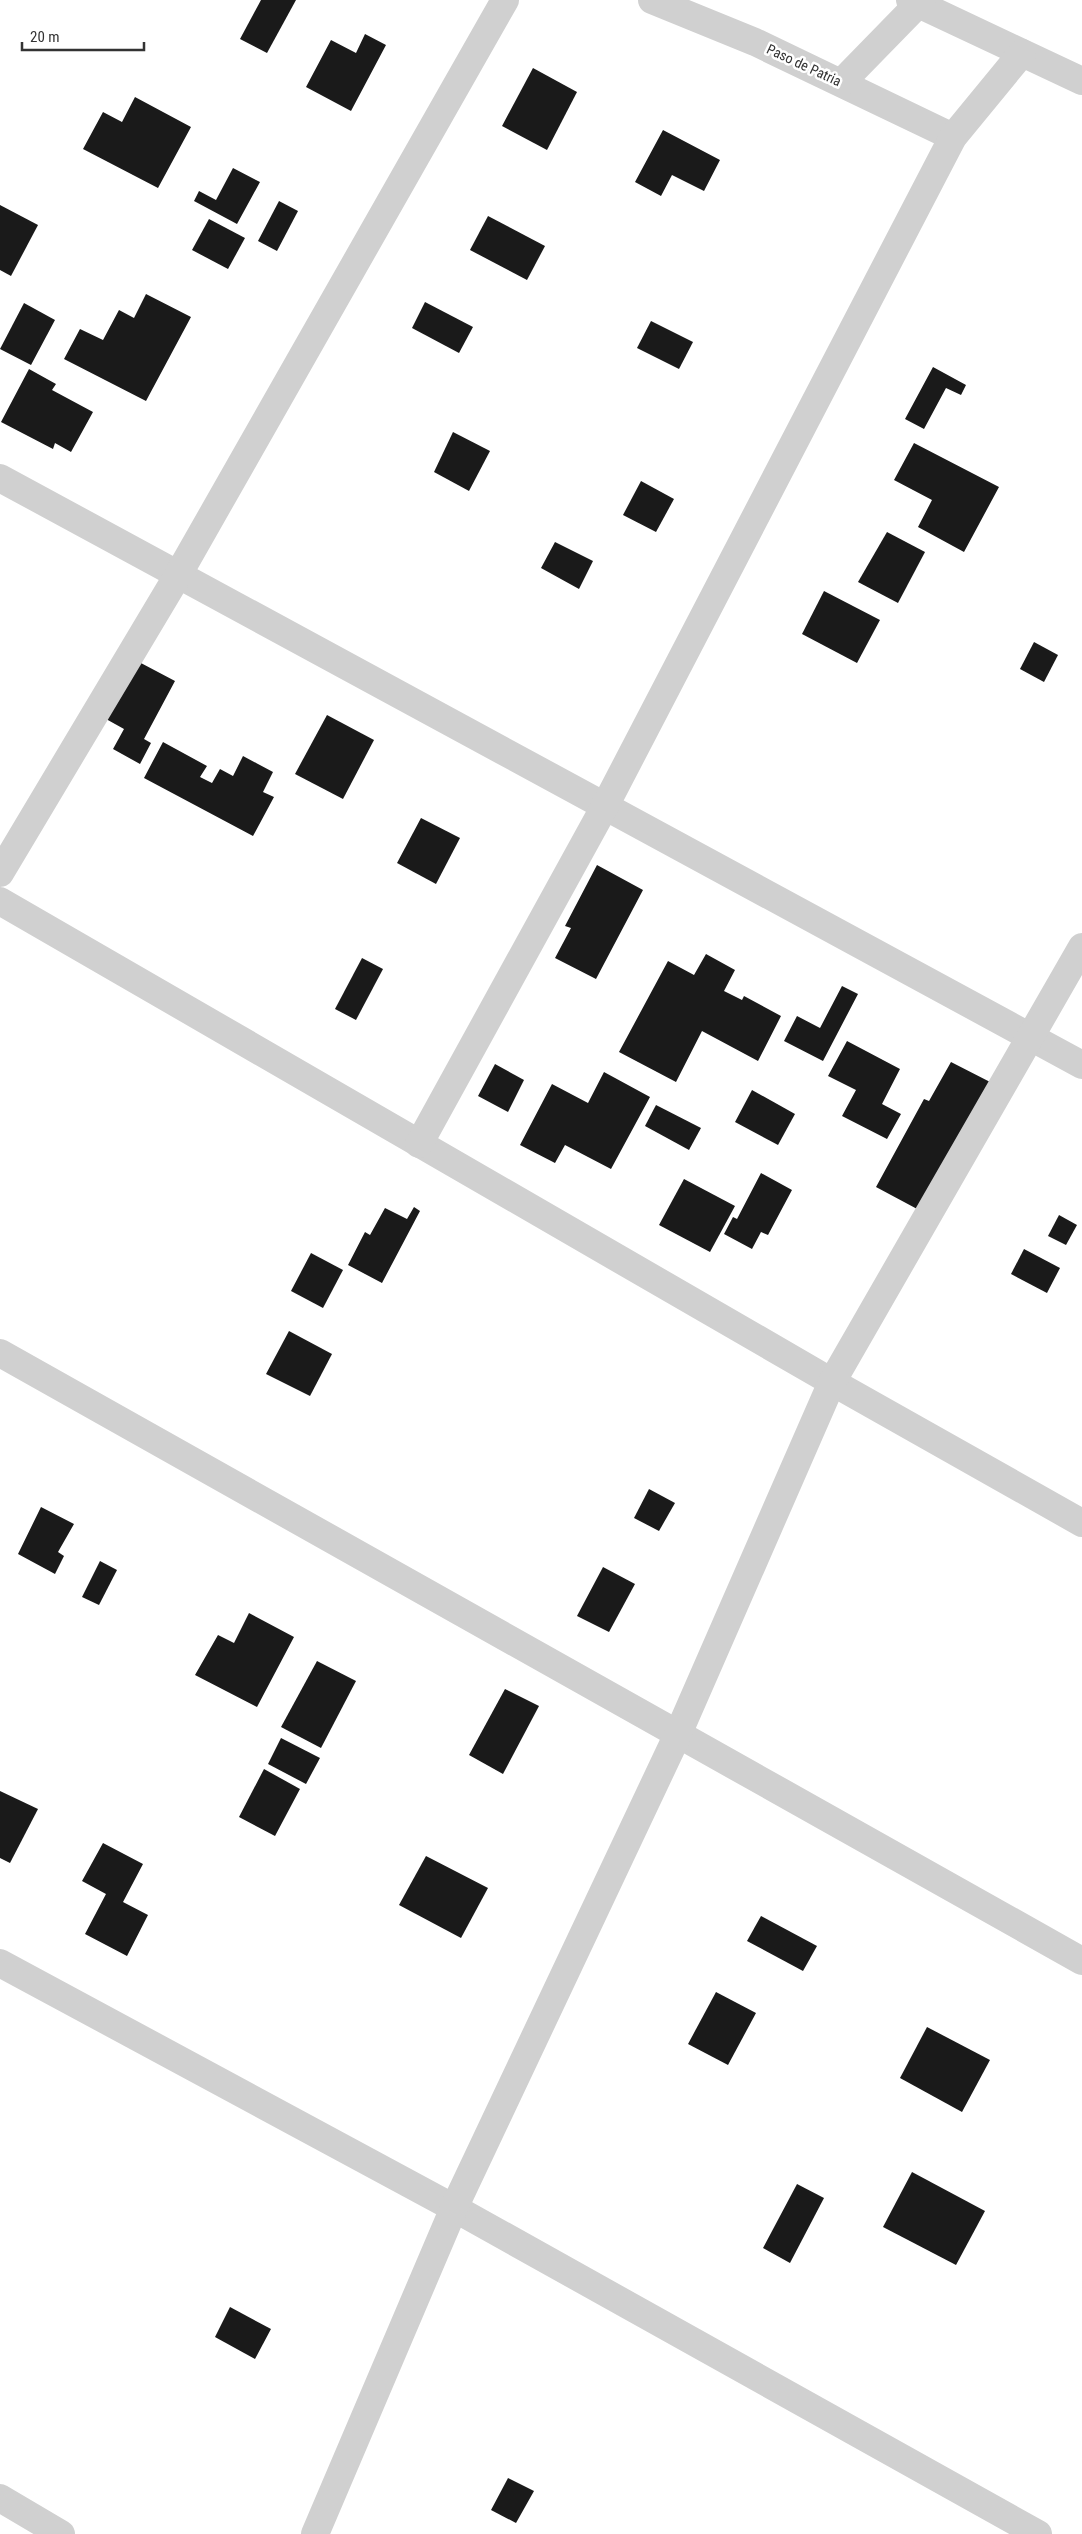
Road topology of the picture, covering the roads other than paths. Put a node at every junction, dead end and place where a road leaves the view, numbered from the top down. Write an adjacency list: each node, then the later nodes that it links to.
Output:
1 (506, 0): 9 (street)
2 (652, 0): 6 (street, Paso de Patria)
3 (917, 1): 4 (street); 6 (street)
4 (1022, 53): 5 (street); 7 (street)
5 (1082, 81)
6 (842, 82): 7 (street, Paso de Patria)
7 (952, 137): 10 (street)
8 (0, 478): 9 (street)
9 (178, 575): 10 (street); 11 (street)
10 (604, 806): 14 (street); 16 (street)
11 (0, 873)
12 (0, 901): 16 (street)
13 (1082, 947): 14 (street)
14 (1031, 1038): 15 (street); 18 (street)
15 (1082, 1066)
16 (418, 1144): 18 (street)
17 (0, 1353): 20 (street)
18 (832, 1382): 19 (street); 20 (street)
19 (1082, 1524)
20 (678, 1734): 21 (street); 23 (street)
21 (1082, 1961)
22 (0, 1963): 23 (street)
23 (454, 2208): 26 (street); 27 (street)
24 (0, 2498): 25 (street)
25 (61, 2534)
26 (315, 2534)
27 (1038, 2534)

